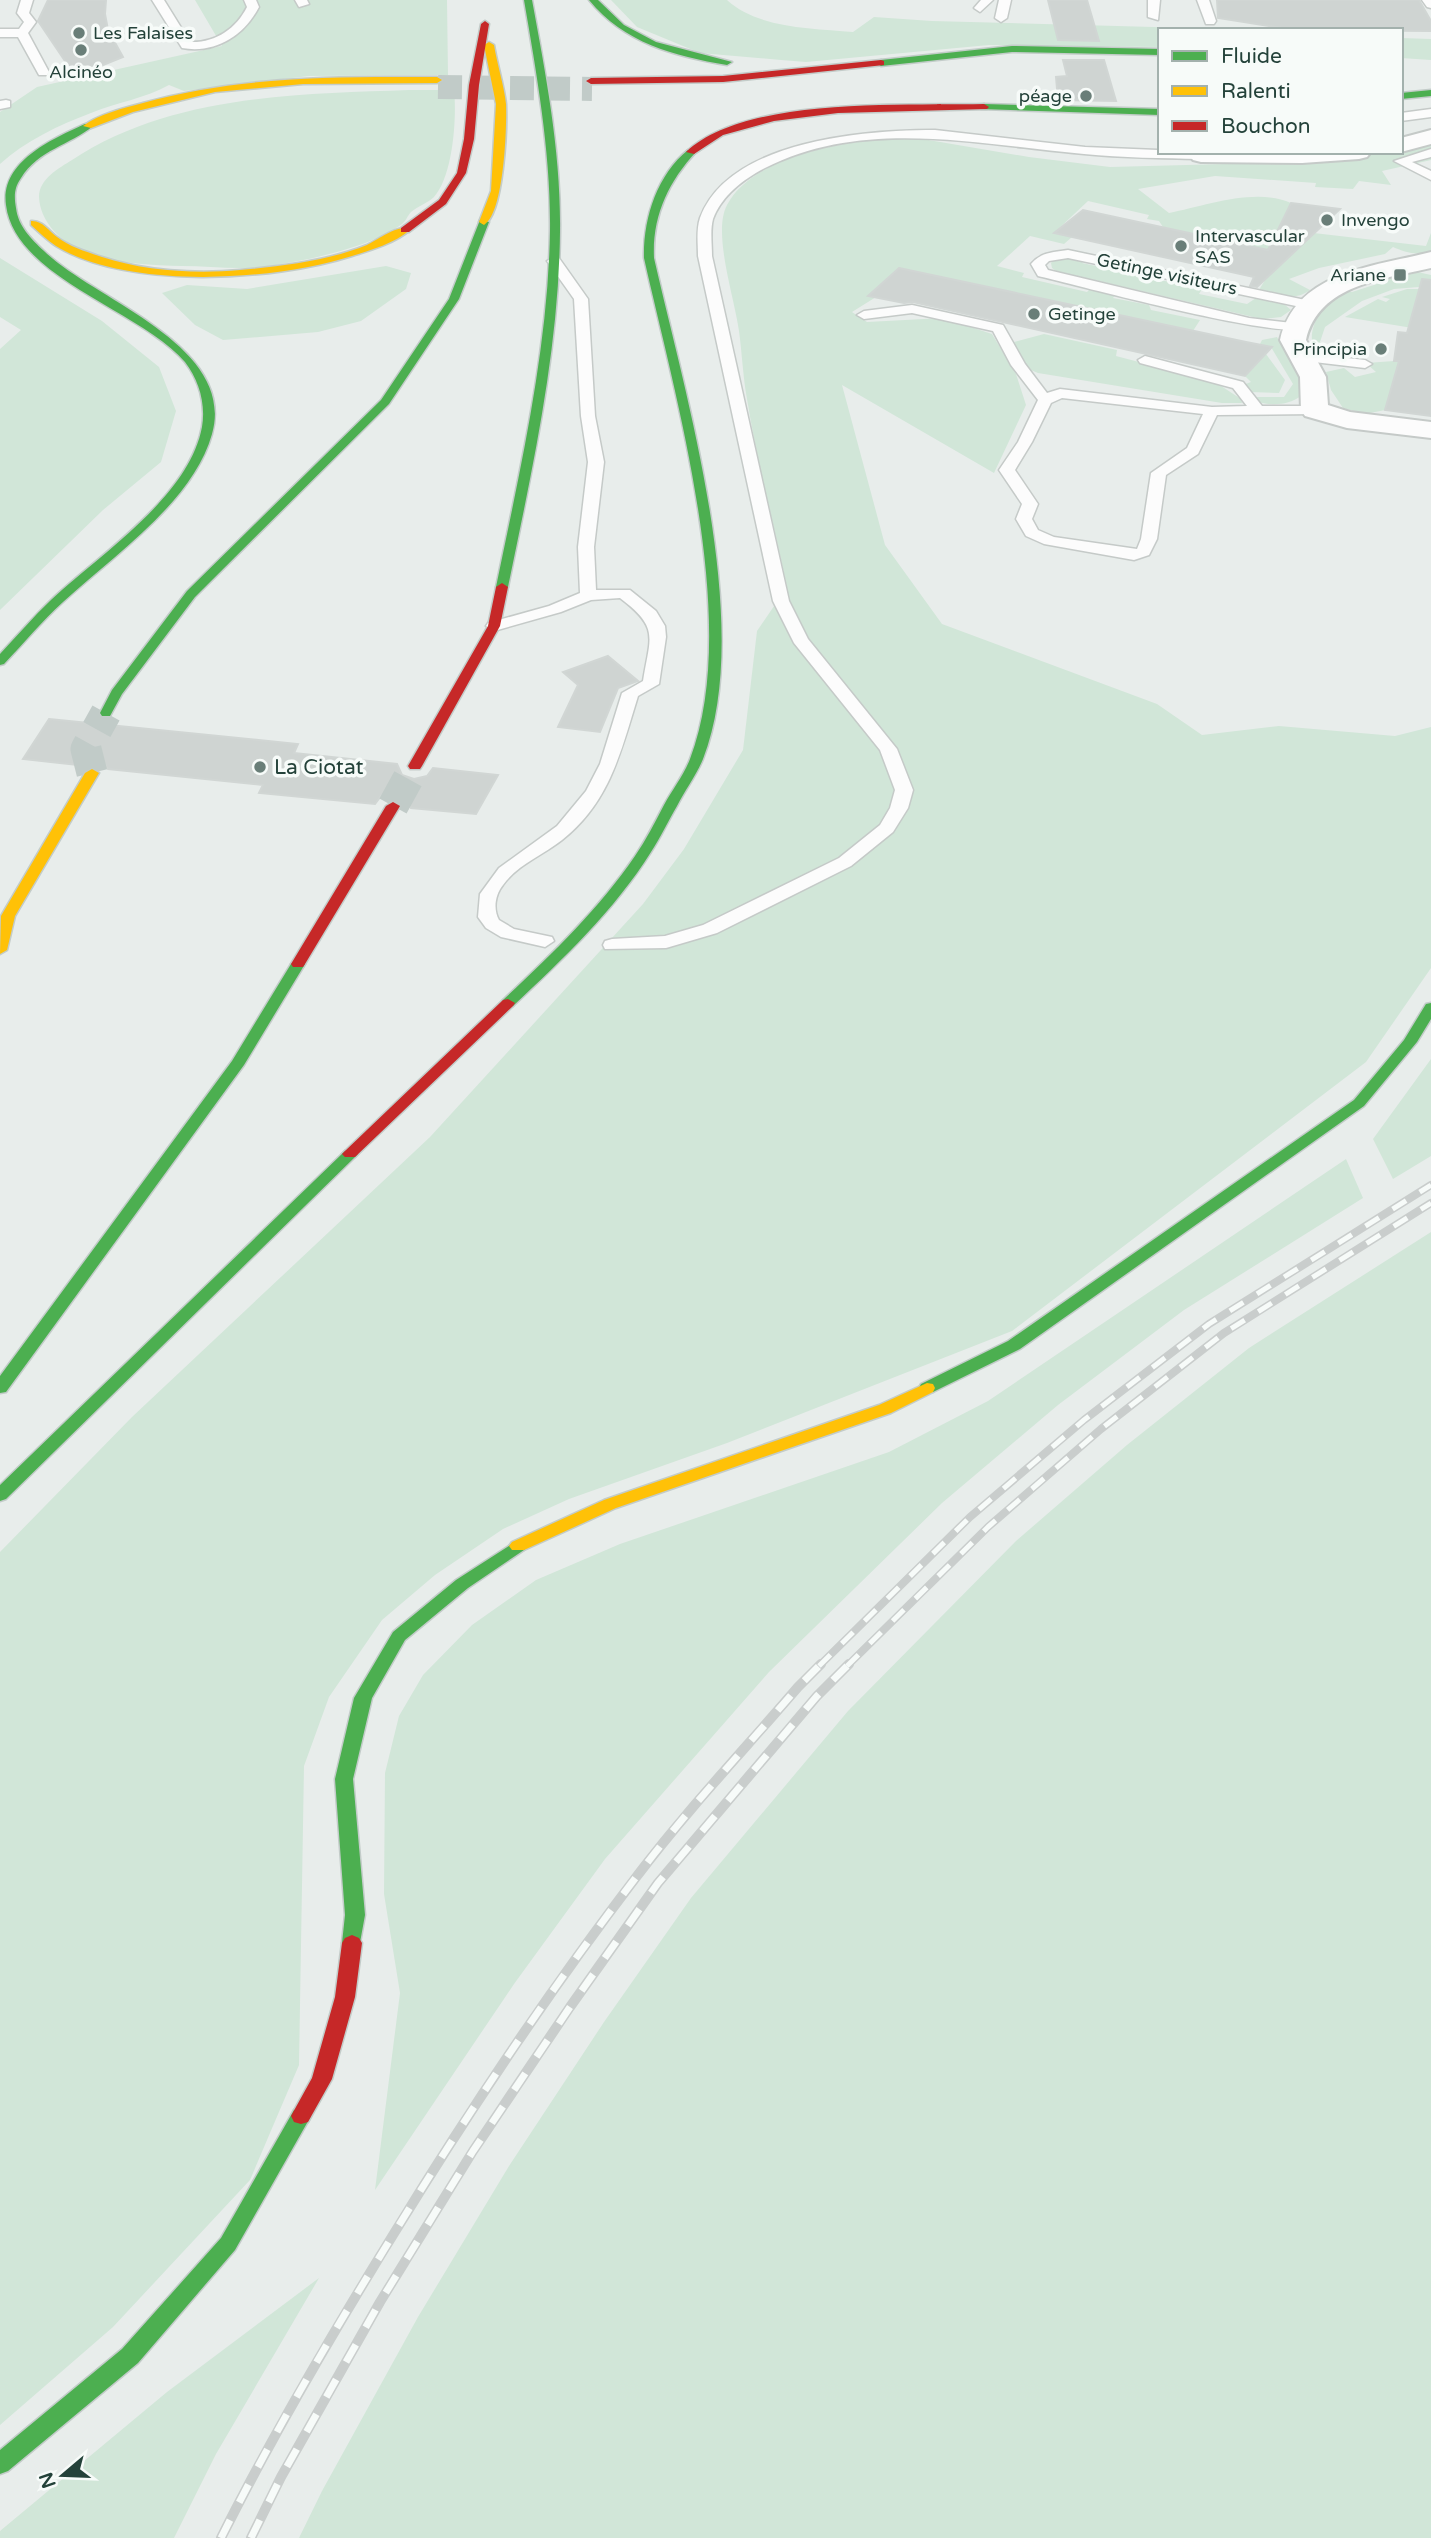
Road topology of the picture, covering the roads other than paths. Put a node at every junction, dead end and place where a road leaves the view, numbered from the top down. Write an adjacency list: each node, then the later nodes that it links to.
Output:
1 (27, 0): 13 (lane)
2 (158, 0): 3 (lane)
3 (250, 0)
4 (528, 0): 35 (main road)
5 (593, 0): 15 (main road)
6 (1005, 0): 10 (lane)
7 (1154, 0): 9 (lane)
8 (1203, 0): 11 (lane)
9 (1154, 17)
10 (1001, 18)
11 (1210, 21)
12 (0, 33): 13 (lane)
13 (22, 33): 16 (lane)
14 (1158, 52): 15 (main road)
15 (858, 64): 18 (main road)
16 (43, 72)
17 (1431, 93): 20 (main road)
18 (744, 94)
19 (814, 96): 21 (main road)
20 (1403, 96)
21 (964, 108): 22 (main road); 61 (main road)
22 (1158, 112)
23 (1431, 113): 24 (lane)
24 (1403, 117)
25 (1431, 137): 26 (street)
26 (1403, 144)
27 (1158, 153): 57 (lane)
28 (1431, 153): 33 (lane)
29 (1189, 154): 31 (lane)
30 (1341, 154): 31 (street)
31 (1213, 155)
32 (39, 175): 50 (main road)
33 (1431, 176)
34 (26, 202): 51 (main road)
35 (554, 261): 48 (lane); 49 (main road)
36 (1427, 264): 37 (street)
37 (1310, 305): 39 (street); 39 (lane, Getinge visiteurs)
38 (864, 315): 43 (lane)
39 (1296, 327): 40 (street)
40 (1302, 357): 42 (lane); 45 (street)
41 (1145, 360): 44 (lane)
42 (1365, 364)
43 (1045, 400): 46 (lane); 46 (lane)
44 (1256, 408): 45 (lane); 46 (lane)
45 (1315, 410): 47 (street)
46 (1212, 411)
47 (1431, 430)
48 (588, 595): 49 (lane); 56 (lane)
49 (494, 626): 52 (main road)
50 (0, 661)
51 (106, 713)
52 (415, 766)
53 (92, 773): 55 (main road)
54 (393, 806): 60 (main road)
55 (4, 918): 58 (main road)
56 (545, 941)
57 (612, 945)
58 (0, 950)
59 (1431, 1007): 62 (main road)
60 (0, 1388)
61 (0, 1495)
62 (0, 2464)

